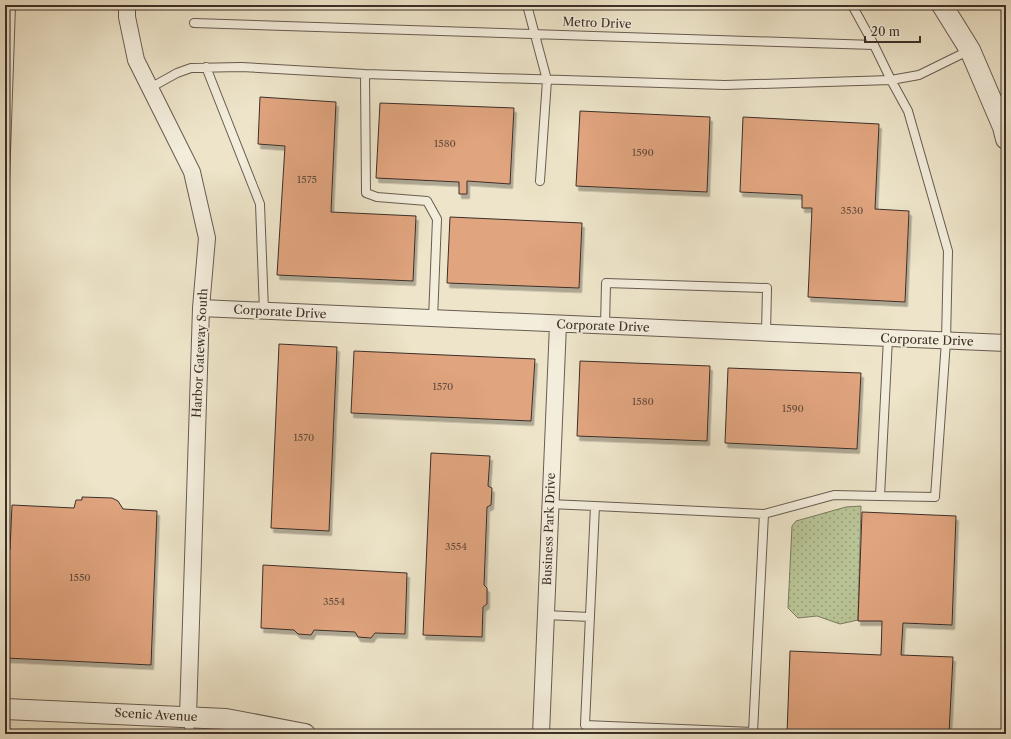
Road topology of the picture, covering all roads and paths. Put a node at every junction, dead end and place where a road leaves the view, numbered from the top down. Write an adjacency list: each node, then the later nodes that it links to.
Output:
1 (11, 5): 19 (lane)
2 (127, 5): 16 (street, Harbor Gateway South)
3 (527, 5): 9 (lane)
4 (820, 5): 5 (lane)
5 (827, 5)
6 (852, 5): 10 (lane)
7 (942, 5): 11 (street)
8 (194, 23): 9 (lane, Metro Drive)
9 (534, 33): 10 (lane, Metro Drive); 14 (lane)
10 (874, 45): 15 (lane)
11 (970, 50): 15 (lane); 17 (street)
12 (206, 67): 13 (lane); 16 (lane); 22 (lane)
13 (365, 74): 14 (lane); 23 (lane)
14 (547, 80): 15 (lane); 20 (lane)
15 (891, 80): 28 (lane)
16 (150, 88): 21 (street, Harbor Gateway South)
17 (1002, 116): 18 (street)
18 (1006, 139)
19 (5, 181)
20 (540, 181)
21 (201, 308): 22 (street, Corporate Drive); 37 (street, Harbor Gateway South)
22 (264, 311): 23 (street, Corporate Drive)
23 (433, 319): 24 (street, Corporate Drive)
24 (558, 324): 25 (street, Corporate Drive); 31 (street, Business Park Drive)
25 (604, 326): 26 (street, Corporate Drive); 26 (lane)
26 (766, 333): 27 (street, Corporate Drive)
27 (888, 338): 28 (street, Corporate Drive); 30 (lane)
28 (946, 341): 29 (street, Corporate Drive); 30 (lane)
29 (1006, 343)
30 (880, 496): 33 (lane)
31 (550, 504): 32 (lane); 34 (street, Business Park Drive)
32 (595, 506): 33 (lane); 35 (lane)
33 (764, 514): 35 (lane)
34 (546, 615): 35 (lane); 39 (street, Business Park Drive)
35 (590, 617)
36 (5, 709): 37 (street, Scenic Avenue)
37 (189, 725): 38 (street, Scenic Avenue)
38 (305, 734)
39 (541, 734)

